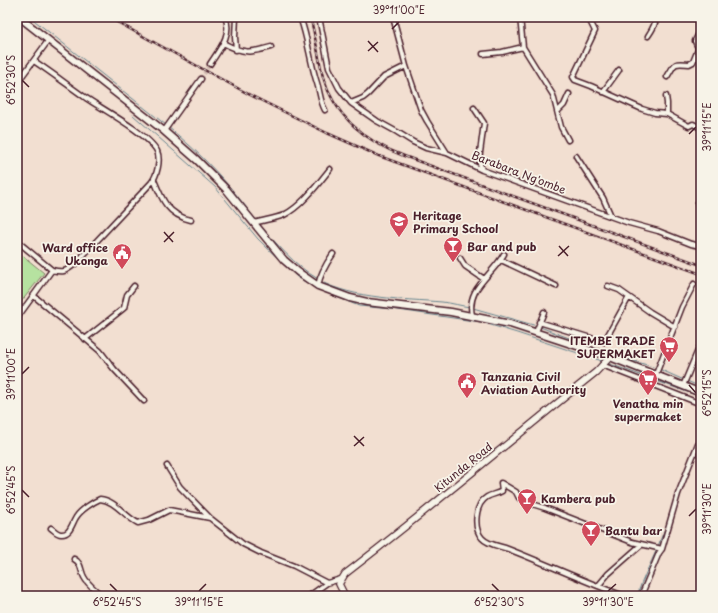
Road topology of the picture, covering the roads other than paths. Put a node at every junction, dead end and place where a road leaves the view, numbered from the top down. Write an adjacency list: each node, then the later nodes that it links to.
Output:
1 (19, 17): 12 (main road)
2 (225, 17): 13 (street)
3 (236, 17): 16 (street)
4 (300, 17): 32 (street)
5 (319, 17): 30 (street, Barabara Ng'ombe)
6 (393, 17): 20 (street)
7 (520, 17): 15 (street)
8 (656, 17): 11 (street)
9 (590, 21): 27 (street)
10 (701, 29): 24 (street)
11 (648, 36)
12 (48, 41): 18 (street); 36 (main road)
13 (223, 43): 16 (street); 19 (street)
14 (271, 47): 16 (street)
15 (523, 47): 17 (street); 33 (street)
16 (236, 50)
17 (483, 54)
18 (34, 61): 22 (street); 42 (street)
19 (210, 64)
20 (406, 66): 30 (street); 38 (street)
21 (619, 70): 27 (street)
22 (24, 74): 23 (street); 26 (street)
23 (17, 75)
24 (667, 76)
25 (201, 79): 36 (street)
26 (17, 82)
27 (603, 92): 34 (street)
28 (569, 94): 33 (street)
29 (666, 96): 34 (street)
30 (351, 103): 38 (street, Barabara Ng'ombe)
31 (474, 108): 41 (street)
32 (325, 110)
33 (558, 111): 37 (street)
34 (667, 114): 35 (street)
35 (701, 128)
36 (164, 131): 47 (main road)
37 (568, 140)
38 (447, 153): 41 (street, Barabara Ng'ombe)
39 (576, 156): 44 (street)
40 (330, 169): 47 (street)
41 (482, 170): 44 (street, Barabara Ng'ombe)
42 (154, 180): 45 (street); 54 (street)
43 (698, 204): 46 (street)
44 (611, 216): 49 (street, Barabara Ng'ombe)
45 (191, 220)
46 (701, 222)
47 (254, 223): 58 (main road)
48 (17, 241): 54 (street)
49 (701, 246)
50 (333, 254): 58 (street)
51 (504, 254): 53 (street)
52 (460, 258): 55 (street)
53 (500, 260): 55 (street); 59 (street)
54 (52, 270): 61 (street)
55 (484, 279): 64 (street)
56 (694, 284): 67 (street)
57 (134, 286): 69 (street)
58 (318, 286): 64 (main road)
59 (556, 286)
60 (608, 286): 62 (street)
61 (34, 296): 65 (street); 69 (street)
62 (629, 297): 66 (street); 67 (street)
63 (544, 312): 66 (street)
64 (472, 315): 68 (main road)
65 (17, 318)
66 (539, 322): 68 (street)
67 (675, 326): 73 (street)
68 (536, 332): 71 (main road)
69 (85, 339): 76 (street)
70 (701, 343): 74 (street)
71 (610, 357): 72 (street, Kitunda Road); 73 (main road)
72 (602, 365): 77 (street); 85 (street, Kitunda Road)
73 (656, 374): 74 (main road)
74 (683, 386): 75 (main road)
75 (701, 393)
76 (144, 401)
77 (701, 404)
78 (701, 436): 83 (street)
79 (166, 466): 80 (street)
80 (210, 518): 81 (street); 86 (street)
81 (50, 528)
82 (641, 545): 83 (street); 87 (street); 87 (street)
83 (662, 549): 92 (street)
84 (74, 559): 88 (street)
85 (341, 579): 86 (street); 90 (street)
86 (327, 583): 89 (street)
87 (598, 586): 91 (street)
88 (102, 596)
89 (309, 596)
90 (345, 596)
91 (624, 596)
92 (641, 596)

